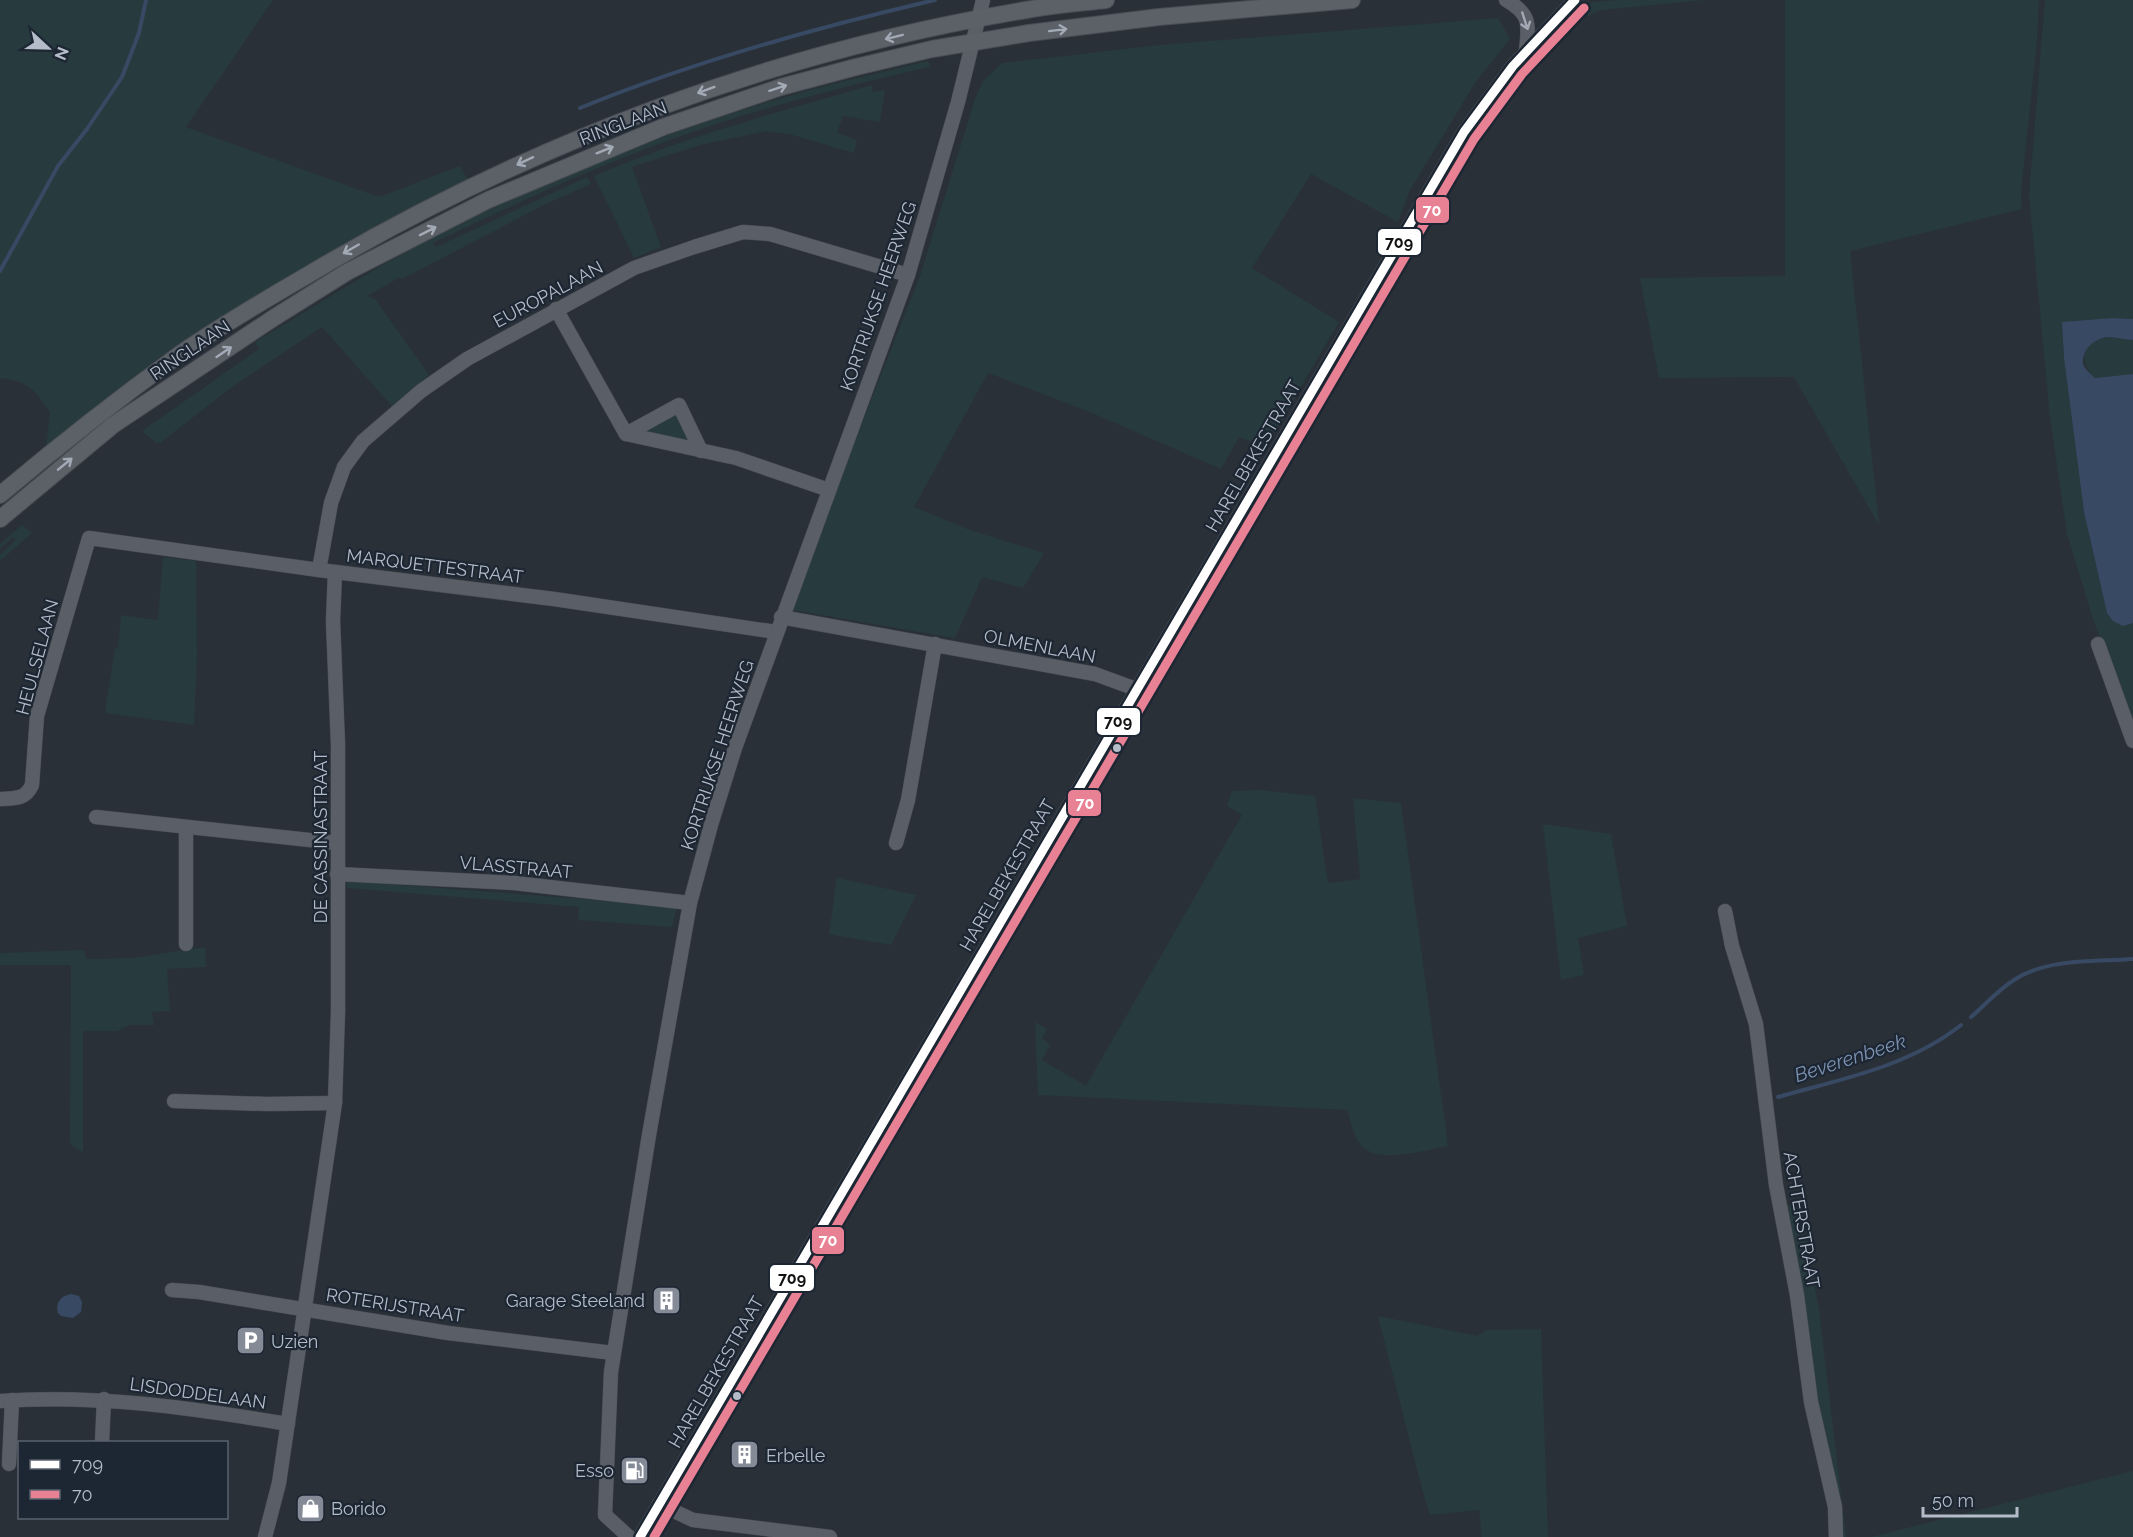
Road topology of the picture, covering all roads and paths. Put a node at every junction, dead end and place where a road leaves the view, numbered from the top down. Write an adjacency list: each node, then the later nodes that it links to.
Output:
1 (983, 0): 6 (street, KORTRIJKSE HEERWEG)
2 (1106, 0): 6 (main road, RINGLAAN)
3 (1352, 0): 7 (main road, RINGLAAN, one-way to 3)
4 (1506, 0): 8 (street, one-way to 8)
5 (1575, 0): 8 (street, HARELBEKESTRAAT)
6 (979, 19): 7 (street, KORTRIJKSE HEERWEG); 14 (main road, RINGLAAN, one-way to 14)
7 (973, 43): 9 (street, KORTRIJKSE HEERWEG); 15 (main road, RINGLAAN, one-way to 7)
8 (1526, 50): 23 (street, HARELBEKESTRAAT)
9 (908, 274): 10 (street, EUROPALAAN); 13 (street, KORTRIJKSE HEERWEG)
10 (556, 309): 11 (street); 17 (street, EUROPALAAN)
11 (626, 434): 12 (street); 12 (street)
12 (701, 451): 13 (street)
13 (829, 490): 19 (street, KORTRIJKSE HEERWEG)
14 (0, 495)
15 (0, 519)
16 (89, 538): 17 (street, MARQUETTESTRAAT); 25 (street, HEULSELAAN)
17 (319, 570): 18 (street, MARQUETTESTRAAT)
18 (335, 572): 20 (street, MARQUETTESTRAAT); 28 (street, DE CASSINASTRAAT)
19 (781, 617): 20 (street, KORTRIJKSE HEERWEG); 21 (street, OLMENLAAN)
20 (776, 632): 31 (street, KORTRIJKSE HEERWEG)
21 (935, 644): 23 (street, OLMENLAAN); 29 (street)
22 (2098, 644): 24 (street)
23 (1136, 689): 44 (street, HARELBEKESTRAAT)
24 (2133, 741)
25 (0, 799)
26 (96, 817): 27 (street)
27 (186, 826): 28 (street); 33 (street)
28 (337, 843): 30 (street, DE CASSINASTRAAT)
29 (896, 843)
30 (338, 874): 31 (street, VLASSTRAAT); 35 (street, DE CASSINASTRAAT)
31 (690, 903): 38 (street, KORTRIJKSE HEERWEG)
32 (1725, 911): 50 (street, ACHTERSTRAAT)
33 (186, 944)
34 (174, 1101): 35 (street)
35 (335, 1102): 37 (street, DE CASSINASTRAAT)
36 (172, 1290): 37 (street, ROTERIJSTRAAT)
37 (305, 1310): 38 (street, ROTERIJSTRAAT); 41 (street, DE CASSINASTRAAT)
38 (613, 1353): 47 (street, KORTRIJKSE HEERWEG)
39 (104, 1399): 40 (street, LISDODDELAAN); 41 (street, LISDODDELAAN); 42 (street, LISDODDELAAN)
40 (6, 1400): 43 (street, LISDODDELAAN)
41 (288, 1424): 46 (street, DE CASSINASTRAAT)
42 (102, 1441)
43 (9, 1464)
44 (659, 1504): 45 (street); 48 (street, HARELBEKESTRAAT)
45 (812, 1536): 49 (street)
46 (265, 1537)
47 (629, 1537)
48 (640, 1537)
49 (830, 1537)
50 (1836, 1537)

